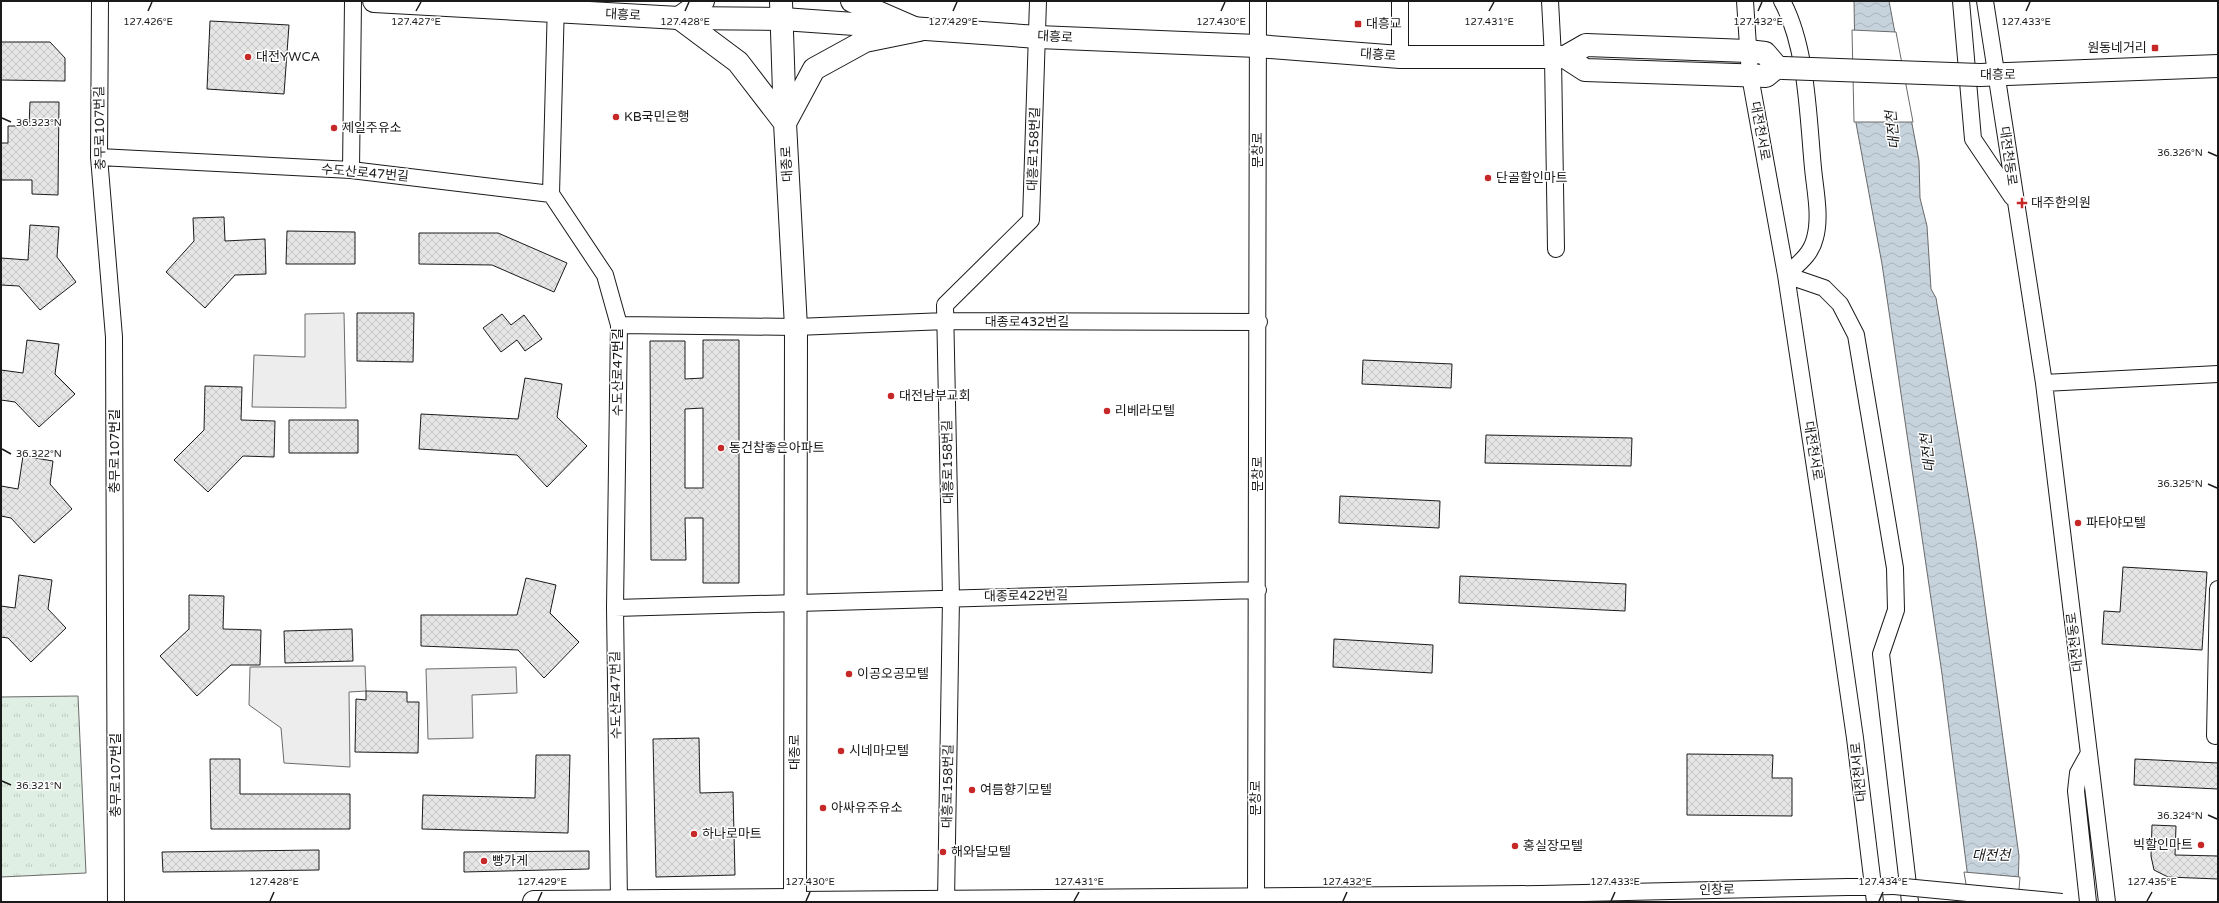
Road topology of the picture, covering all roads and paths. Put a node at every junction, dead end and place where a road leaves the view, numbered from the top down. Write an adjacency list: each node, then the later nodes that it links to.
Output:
1 (100, 1): 28 (street, 충무로107번길)
2 (352, 1): 29 (street)
3 (374, 1): 14 (main road, 대흥로)
4 (703, 1): 16 (main road)
5 (852, 1): 17 (main road)
6 (1038, 1): 18 (street, 대흥로158번길)
7 (1258, 1): 19 (street, 문창로)
8 (1400, 1): 21 (street)
9 (1550, 1): 22 (street)
10 (1745, 1): 20 (street, 대전천서로)
11 (1782, 1): 33 (street)
12 (1961, 1): 31 (street)
13 (1985, 1): 26 (street, 대전천동로)
14 (556, 6): 16 (main road, 대흥로); 30 (street)
15 (782, 10): 16 (main road, 대흥로); 17 (main road, 대흥로); 27 (main road, 대종로)
16 (678, 18): 27 (main road)
17 (919, 30): 18 (main road, 대흥로); 27 (main road)
18 (1038, 37): 19 (main road, 대흥로); 34 (street, 대흥로158번길)
19 (1257, 46): 21 (main road, 대흥로); 35 (street, 문창로)
20 (1748, 51): 22 (main road, 대흥로); 24 (main road, 대흥로); 25 (street, 대전천서로)
21 (1400, 57): 22 (main road, 대흥로)
22 (1559, 57): 25 (main road); 32 (street)
23 (2218, 66): 26 (main road, 대흥로)
24 (1780, 67): 25 (main road); 26 (main road, 대흥로, bridge)
25 (1750, 76): 33 (street, 대전천서로)
26 (1988, 76): 31 (street, 대전천동로)
27 (785, 123): 37 (main road, 대종로)
28 (99, 157): 29 (street, 수도산로47번길); 52 (street, 충무로107번길)
29 (351, 170): 30 (street, 수도산로47번길)
30 (551, 194): 36 (street, 수도산로47번길)
31 (2015, 202): 39 (street, 대전천동로)
32 (1556, 248)
33 (1786, 276): 47 (street, 대전천서로); 56 (street)
34 (946, 321): 35 (street, 대종로432번길); 37 (street, 대종로432번길); 42 (street, 대흥로158번길)
35 (1259, 322): 41 (street, 문창로)
36 (619, 325): 37 (street); 44 (street, 수도산로47번길)
37 (796, 327): 43 (main road, 대종로)
38 (2218, 374): 39 (street)
39 (2044, 382): 46 (street, 대전천동로)
40 (2218, 589): 45 (street)
41 (1258, 590): 42 (street, 대종로422번길); 49 (street, 문창로)
42 (951, 598): 43 (street, 대종로422번길); 50 (street, 대흥로158번길)
43 (795, 602): 44 (street); 51 (main road, 대종로)
44 (615, 608): 54 (street, 수도산로47번길)
45 (2215, 736)
46 (2089, 753): 58 (street); 59 (street, 대전천동로)
47 (1872, 886): 48 (street, 인창로); 55 (street, 대전천서로); 57 (street, 인창로, bridge)
48 (1540, 898): 49 (street, 인창로)
49 (1256, 899): 50 (street, 인창로)
50 (946, 900): 51 (street, 인창로)
51 (795, 901): 54 (main road)
52 (116, 902)
53 (534, 902): 54 (main road)
54 (619, 902)
55 (1875, 902)
56 (1910, 902)
57 (2062, 902)
58 (2088, 902)
59 (2107, 902)

